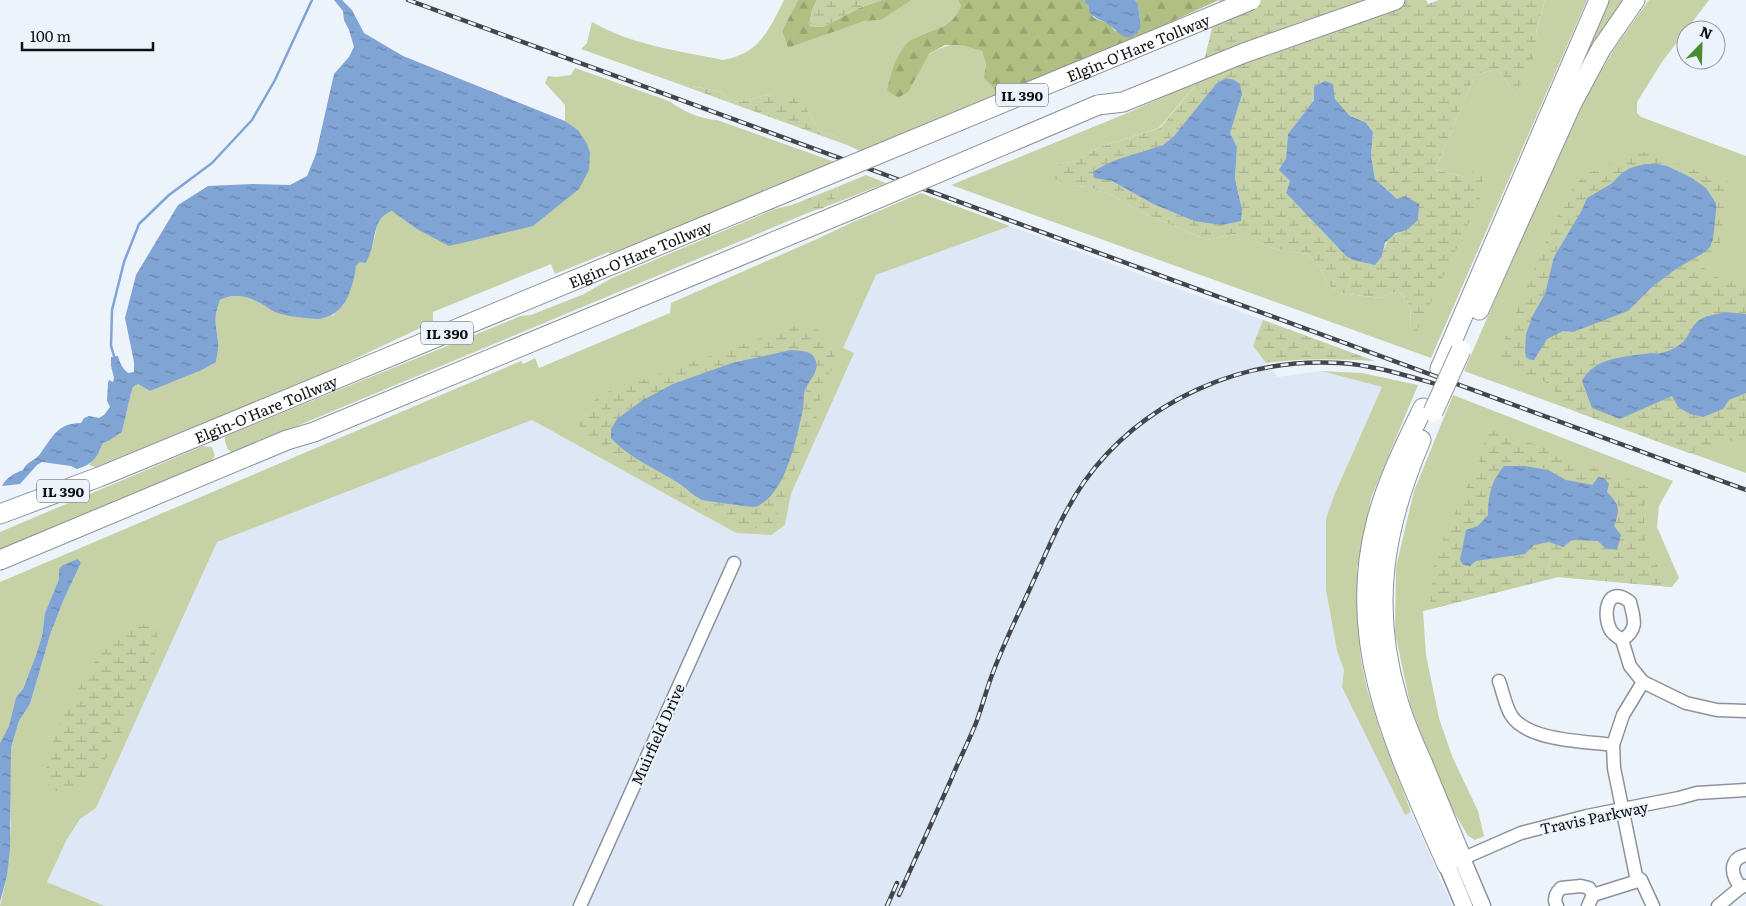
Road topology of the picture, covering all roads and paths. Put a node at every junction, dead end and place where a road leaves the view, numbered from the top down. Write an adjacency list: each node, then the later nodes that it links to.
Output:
1 (1251, 0): 9 (highway, Elgin-O'Hare Tollway / IL 390, bridge)
2 (1355, 0): 6 (highway, IL 390)
3 (1395, 0): 6 (highway)
4 (1599, 0): 7 (highway)
5 (1635, 0): 7 (highway)
6 (1098, 105): 8 (highway, IL 390, bridge)
7 (1456, 348): 21 (highway)
8 (314, 432): 10 (highway); 12 (highway)
9 (0, 514)
10 (0, 560)
11 (734, 563): 25 (street, Muirfield Drive)
12 (0, 573)
13 (1622, 640): 15 (street)
14 (1499, 681): 17 (street)
15 (1644, 682): 16 (street); 17 (street)
16 (1746, 710)
17 (1613, 745): 19 (street)
18 (1746, 790): 19 (street, Travis Parkway)
19 (1623, 809): 21 (street, Travis Parkway); 22 (street)
20 (1746, 855): 23 (street)
21 (1454, 862): 26 (main road); 27 (main road)
22 (1640, 880): 24 (street); 29 (street)
23 (1743, 887): 30 (street)
24 (1590, 901): 28 (street)
25 (580, 906)
26 (1464, 906)
27 (1482, 906)
28 (1557, 906)
29 (1653, 906)
30 (1718, 906)

